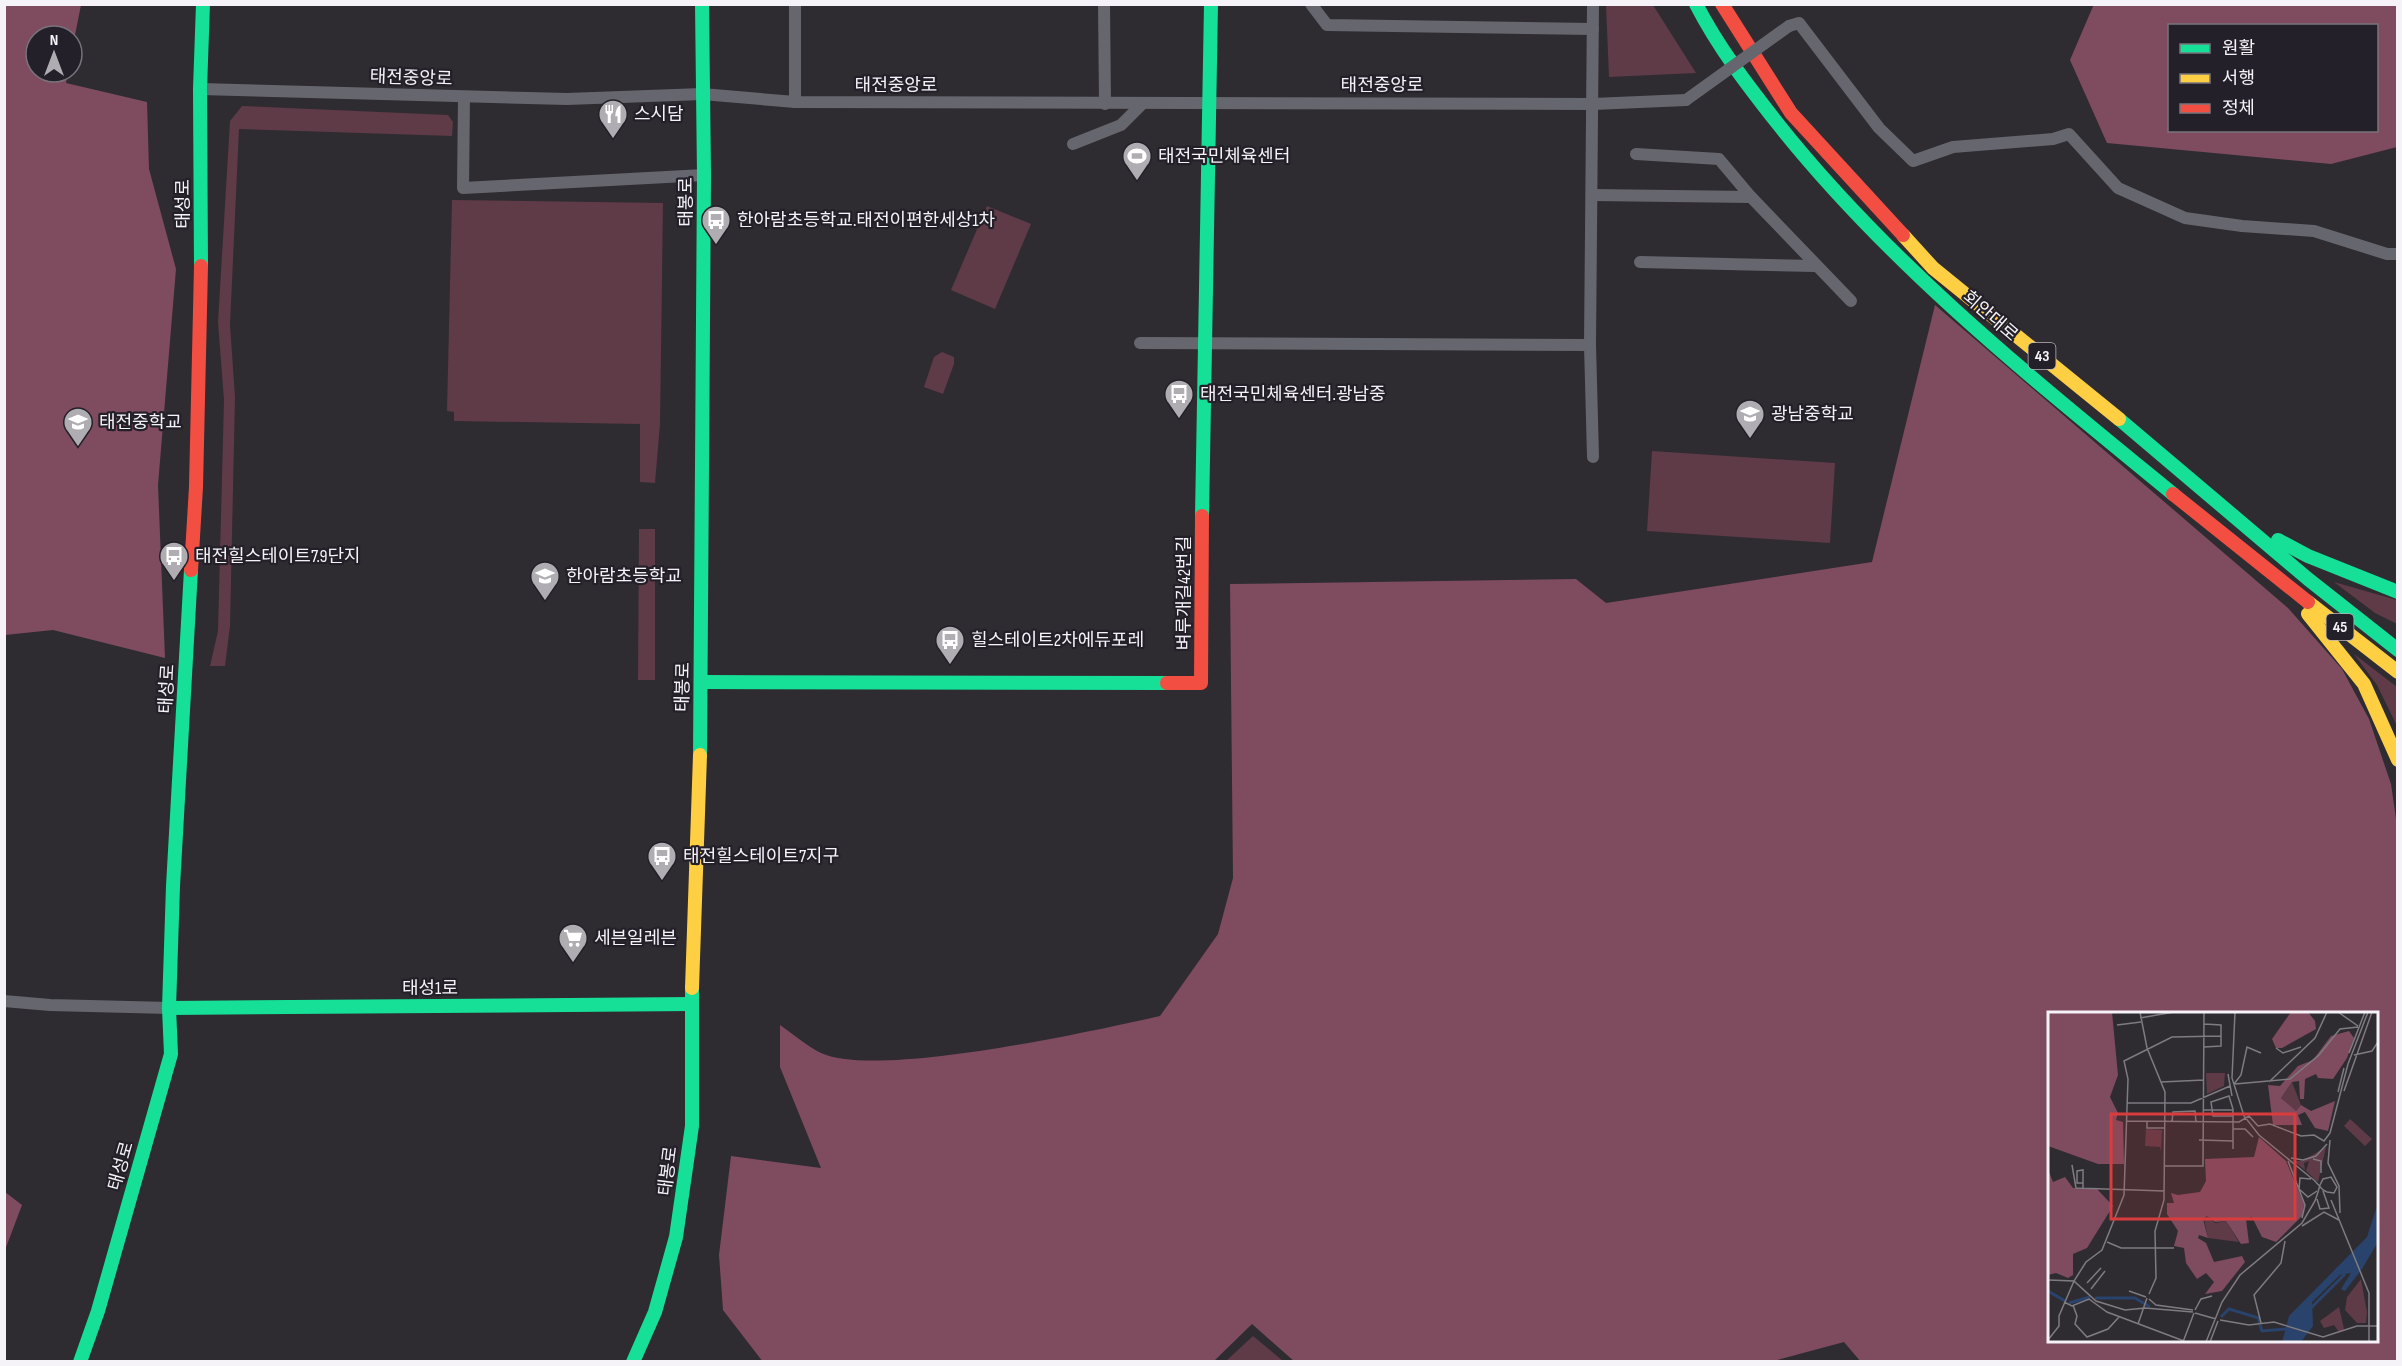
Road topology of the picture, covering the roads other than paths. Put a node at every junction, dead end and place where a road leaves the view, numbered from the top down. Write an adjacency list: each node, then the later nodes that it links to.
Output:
1 (203, 4): 11 (main road, 태성로)
2 (702, 4): 12 (main road, 태봉로)
3 (795, 4): 14 (street)
4 (1104, 4): 16 (street)
5 (1210, 4): 15 (main road, 벼루개길42번길)
6 (1311, 4): 10 (street)
7 (1593, 4): 10 (street)
8 (1724, 4): 32 (main road, 회안대로 / 43)
9 (1696, 8): 33 (main road, 회안대로 / 43)
10 (1593, 29): 18 (street)
11 (200, 89): 13 (street, 태전중앙로); 41 (main road, 태성로)
12 (702, 94): 13 (street, 태전중앙로); 14 (street, 태전중앙로); 21 (main road, 태봉로)
13 (464, 98): 21 (street)
14 (795, 102): 16 (street, 태전중앙로)
15 (1210, 103): 17 (street, 태전중앙로); 18 (street, 태전중앙로); 29 (main road, 벼루개길42번길)
16 (1105, 104): 17 (street, 태전중앙로)
17 (1142, 104): 19 (street)
18 (1593, 104): 22 (street); 24 (street, 태전중앙로, bridge)
19 (1072, 144)
20 (1636, 154): 23 (street)
21 (704, 175): 37 (main road, 태봉로)
22 (1592, 195): 23 (street); 30 (street)
23 (1751, 197): 26 (street)
24 (2397, 254)
25 (1640, 262): 26 (street)
26 (1815, 266): 27 (street)
27 (1851, 301)
28 (1140, 343): 29 (street)
29 (1203, 343): 30 (street); 37 (main road, 벼루개길42번길)
30 (1590, 345): 31 (street)
31 (1593, 457)
32 (2237, 516): 34 (main road); 35 (main road, 회안대로 / 43)
33 (2282, 582): 36 (main road, 회안대로 / 45); 38 (main road)
34 (2397, 592)
35 (2397, 650)
36 (2397, 672)
37 (702, 682): 40 (main road, 태봉로)
38 (2397, 760)
39 (4, 1000): 41 (street)
40 (692, 1004): 41 (main road, 태성1로); 43 (main road, 태봉로)
41 (170, 1008): 42 (main road, 태성로)
42 (80, 1362)
43 (633, 1362)

